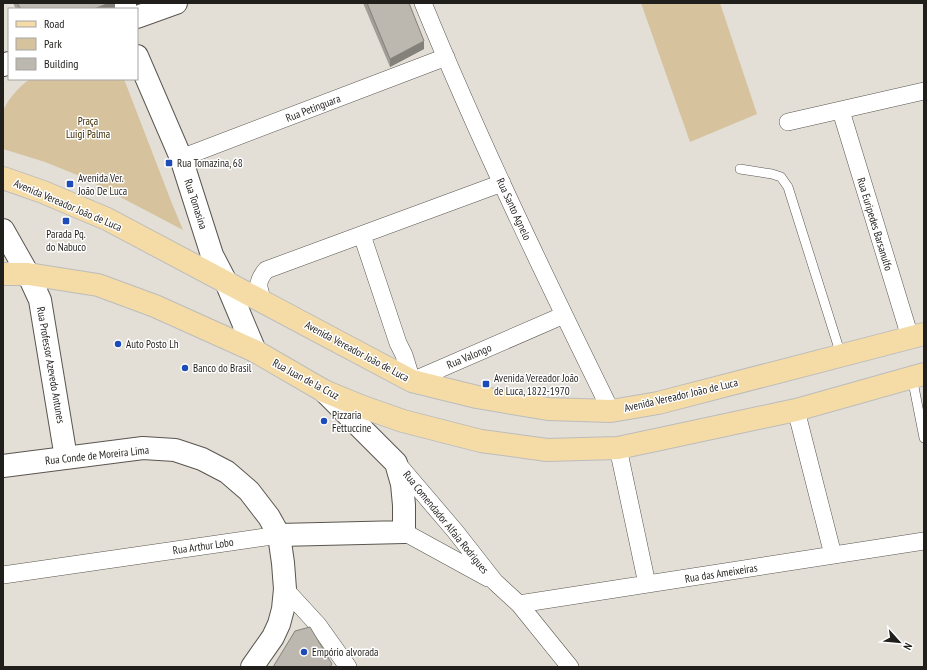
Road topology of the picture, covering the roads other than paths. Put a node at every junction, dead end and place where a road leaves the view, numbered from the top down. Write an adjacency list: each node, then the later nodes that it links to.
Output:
1 (176, 3): 3 (street)
2 (423, 3): 4 (street, Rua Santo Agnelo)
3 (138, 17)
4 (446, 57): 9 (street, Rua Petinguara); 12 (street, Rua Santo Agnelo)
5 (138, 58): 9 (street, Rua Tomasina)
6 (924, 91): 7 (street)
7 (841, 111): 8 (street); 20 (street, Rua Euripedes Barsanulfo)
8 (788, 122)
9 (181, 158): 17 (street, Rua Tomasina)
10 (740, 169): 22 (lane)
11 (3, 178): 17 (main road, Avenida Vereador João de Luca)
12 (502, 183): 14 (street); 19 (street, Rua Santo Agnelo)
13 (3, 230): 16 (street)
14 (362, 235): 18 (street); 24 (street)
15 (3, 274): 16 (main road, Rua Juan de la Cruz)
16 (28, 274): 21 (main road, Rua Juan de la Cruz); 32 (street, Rua Professor Azevedo Antunes)
17 (226, 282): 18 (main road, Avenida Vereador João de Luca); 21 (street, Rua Tomasina)
18 (262, 301): 24 (main road, Avenida Vereador João de Luca)
19 (564, 314): 24 (street, Rua Valongo); 27 (street, Rua Santo Agnelo)
20 (917, 336): 22 (main road, Avenida Vereador João de Luca)
21 (255, 351): 25 (main road, Rua Juan de la Cruz)
22 (841, 355): 27 (main road, Avenida Vereador João de Luca)
23 (918, 376): 26 (main road); 29 (lane)
24 (404, 377): 27 (main road, Avenida Vereador João de Luca)
25 (324, 391): 28 (main road, Rua Juan de la Cruz); 30 (street, Rua Comendador Alfaia Rodrigues)
26 (796, 410): 31 (main road); 38 (street)
27 (611, 411)
28 (382, 414): 30 (street); 31 (main road, Rua Juan de la Cruz)
29 (924, 438)
30 (374, 441): 33 (street, Rua Comendador Alfaia Rodrigues)
31 (618, 448): 41 (street)
32 (66, 458): 34 (street, Rua Conde de Moreira Lima); 36 (street, Rua Conde de Moreira Lima)
33 (396, 463): 35 (street, Rua Comendador Alfaia Rodrigues); 40 (street, Rua Comendador Alfaia Rodrigues)
34 (3, 466)
35 (404, 532): 36 (street, Rua Arthur Lobo); 40 (street, Rua Comendador Alfaia Rodrigues)
36 (279, 535): 39 (street, Rua Arthur Lobo); 42 (street, Rua Conde de Moreira Lima)
37 (924, 541): 38 (street, Rua das Ameixeiras)
38 (833, 556): 41 (street, Rua das Ameixeiras)
39 (3, 575)
40 (495, 582): 43 (street, Rua Comendador Alfaia Rodrigues)
41 (647, 584): 43 (street, Rua das Ameixeiras)
42 (285, 589): 44 (street, Rua Conde de Moreira Lima); 45 (street)
43 (519, 604): 46 (street, Rua Comendador Alfaia Rodrigues)
44 (252, 667)
45 (348, 667)
46 (570, 667)

